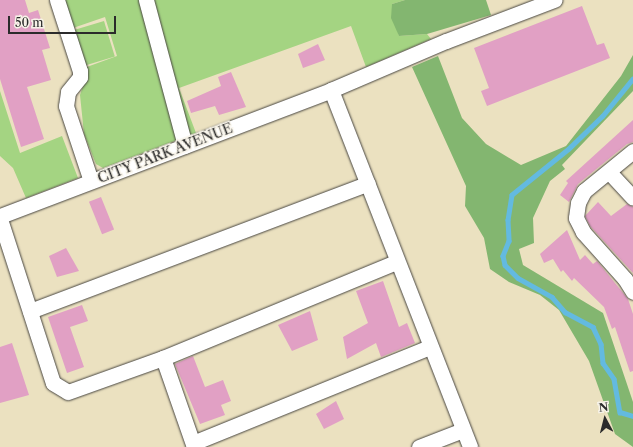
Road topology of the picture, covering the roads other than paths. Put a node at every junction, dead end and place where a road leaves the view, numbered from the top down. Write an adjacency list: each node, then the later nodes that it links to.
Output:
1 (57, 0): 8 (street)
2 (146, 0): 5 (street)
3 (554, 0): 4 (street, CITY PARK AVENUE)
4 (331, 90): 5 (street, CITY PARK AVENUE); 9 (street)
5 (185, 146): 8 (street, CITY PARK AVENUE)
6 (633, 151): 7 (street)
7 (609, 172): 10 (street); 13 (street)
8 (92, 181): 11 (street, CITY PARK AVENUE)
9 (368, 183): 12 (street); 14 (street)
10 (633, 198)
11 (0, 217): 14 (street)
12 (396, 262): 15 (street); 16 (street)
13 (633, 292)
14 (30, 310): 16 (street)
15 (430, 347): 17 (street); 18 (street)
16 (163, 358): 18 (street)
17 (462, 430): 19 (street); 20 (street)
18 (194, 445)
19 (419, 447)
20 (470, 447)

